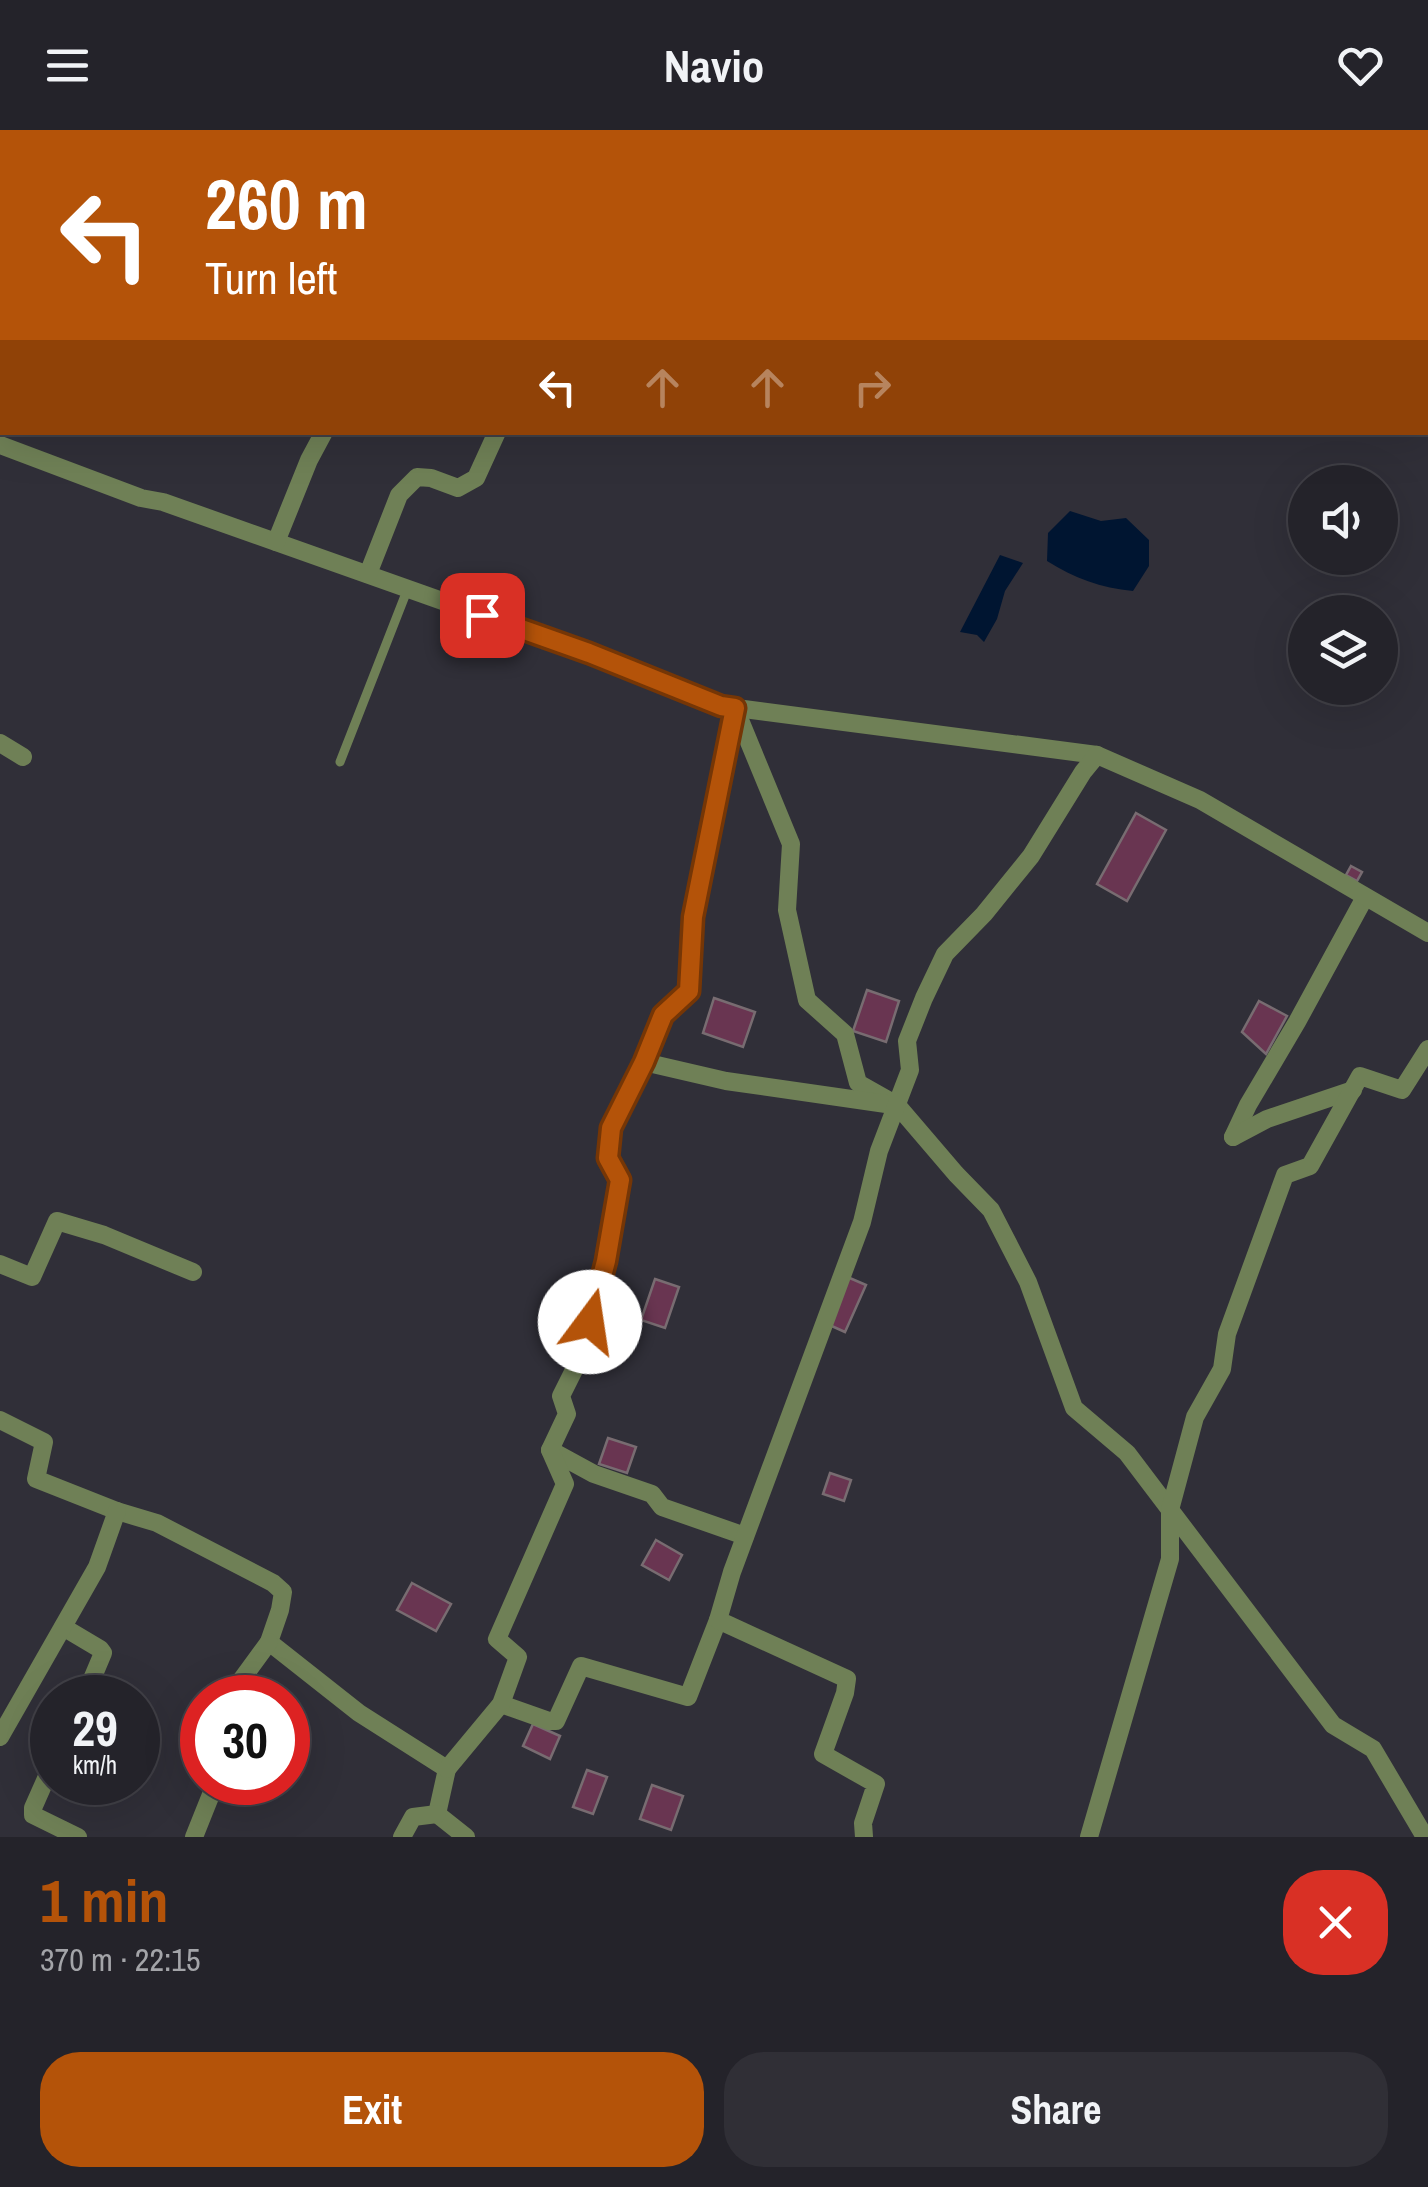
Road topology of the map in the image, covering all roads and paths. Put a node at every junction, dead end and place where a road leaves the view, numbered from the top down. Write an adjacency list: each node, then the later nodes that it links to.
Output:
1 (322, 435): 4 (street)
2 (496, 435): 5 (street)
3 (0, 445): 4 (street)
4 (276, 542): 5 (street)
5 (368, 574): 6 (street)
6 (408, 588): 7 (street); 11 (lane)
7 (735, 708): 9 (street); 15 (street); 17 (street)
8 (0, 743): 10 (street)
9 (1097, 755): 12 (street); 17 (street)
10 (23, 758)
11 (340, 762)
12 (1365, 897): 13 (street); 16 (street)
13 (1428, 933)
14 (1428, 1049): 16 (street)
15 (644, 1062): 17 (street); 21 (street)
16 (1353, 1090): 22 (street)
17 (897, 1105): 22 (street); 24 (street)
18 (0, 1264): 19 (street)
19 (192, 1272)
20 (0, 1420): 23 (street)
21 (550, 1450): 24 (street); 30 (street)
22 (1170, 1510): 41 (street); 42 (street)
23 (116, 1511): 26 (street); 27 (street)
24 (744, 1536): 25 (street)
25 (718, 1620): 30 (street); 40 (street)
26 (63, 1627): 28 (street); 31 (street)
27 (269, 1642): 29 (street); 32 (street)
28 (94, 1675)
29 (245, 1675)
30 (500, 1704): 32 (street)
31 (0, 1738)
32 (447, 1769): 35 (street)
33 (34, 1805): 36 (street)
34 (207, 1805): 37 (street)
35 (437, 1814): 38 (street); 39 (street)
36 (78, 1837)
37 (194, 1837)
38 (402, 1837)
39 (466, 1837)
40 (864, 1837)
41 (1089, 1837)
42 (1425, 1837)

